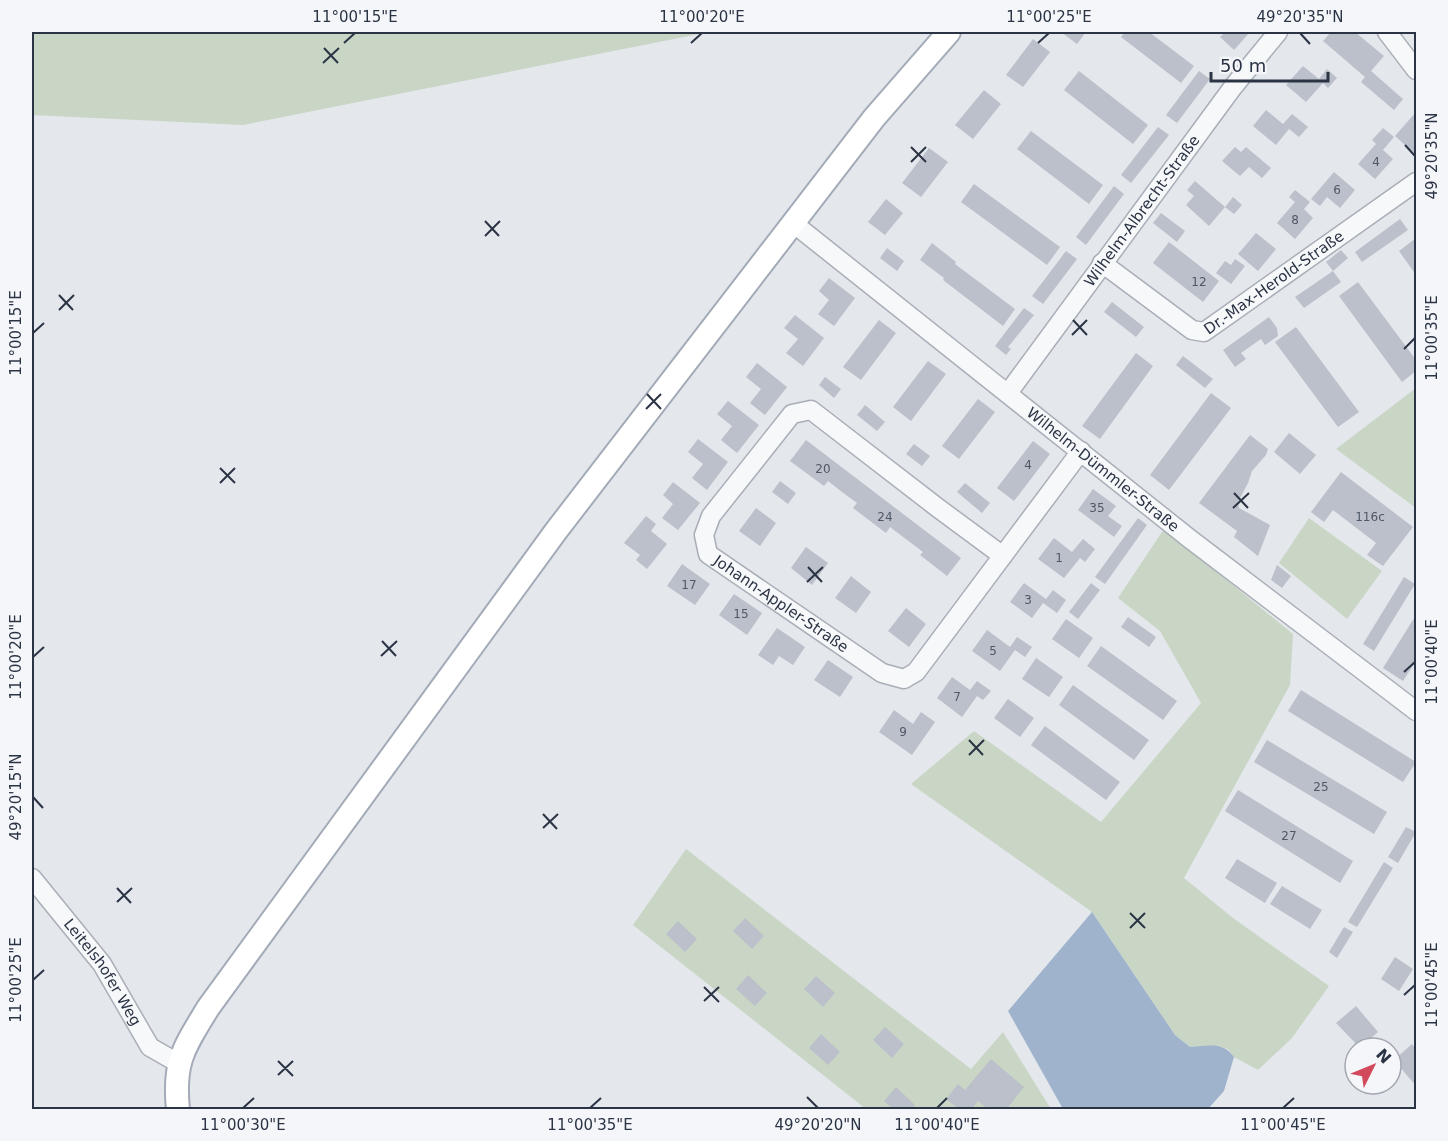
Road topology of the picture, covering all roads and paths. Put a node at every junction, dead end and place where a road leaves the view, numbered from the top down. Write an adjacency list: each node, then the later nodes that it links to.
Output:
1 (949, 32): 6 (main road)
2 (1278, 32): 7 (street, Wilhelm-Albrecht-Straße)
3 (1387, 32): 4 (street)
4 (1416, 70)
5 (1416, 182): 7 (street, Dr.-Max-Herold-Straße)
6 (793, 223): 8 (street, Wilhelm-Dümmler-Straße); 13 (main road)
7 (1102, 263): 8 (street, Wilhelm-Albrecht-Straße)
8 (1008, 393): 9 (street, Wilhelm-Dümmler-Straße)
9 (1081, 451): 10 (street, Johann-Appler-Straße); 11 (street, Wilhelm-Dümmler-Straße)
10 (1003, 556): 10 (street, Johann-Appler-Straße)
11 (1416, 711)
12 (32, 878): 13 (street, Leitelshofer Weg)
13 (178, 1063): 14 (main road)
14 (177, 1110)

